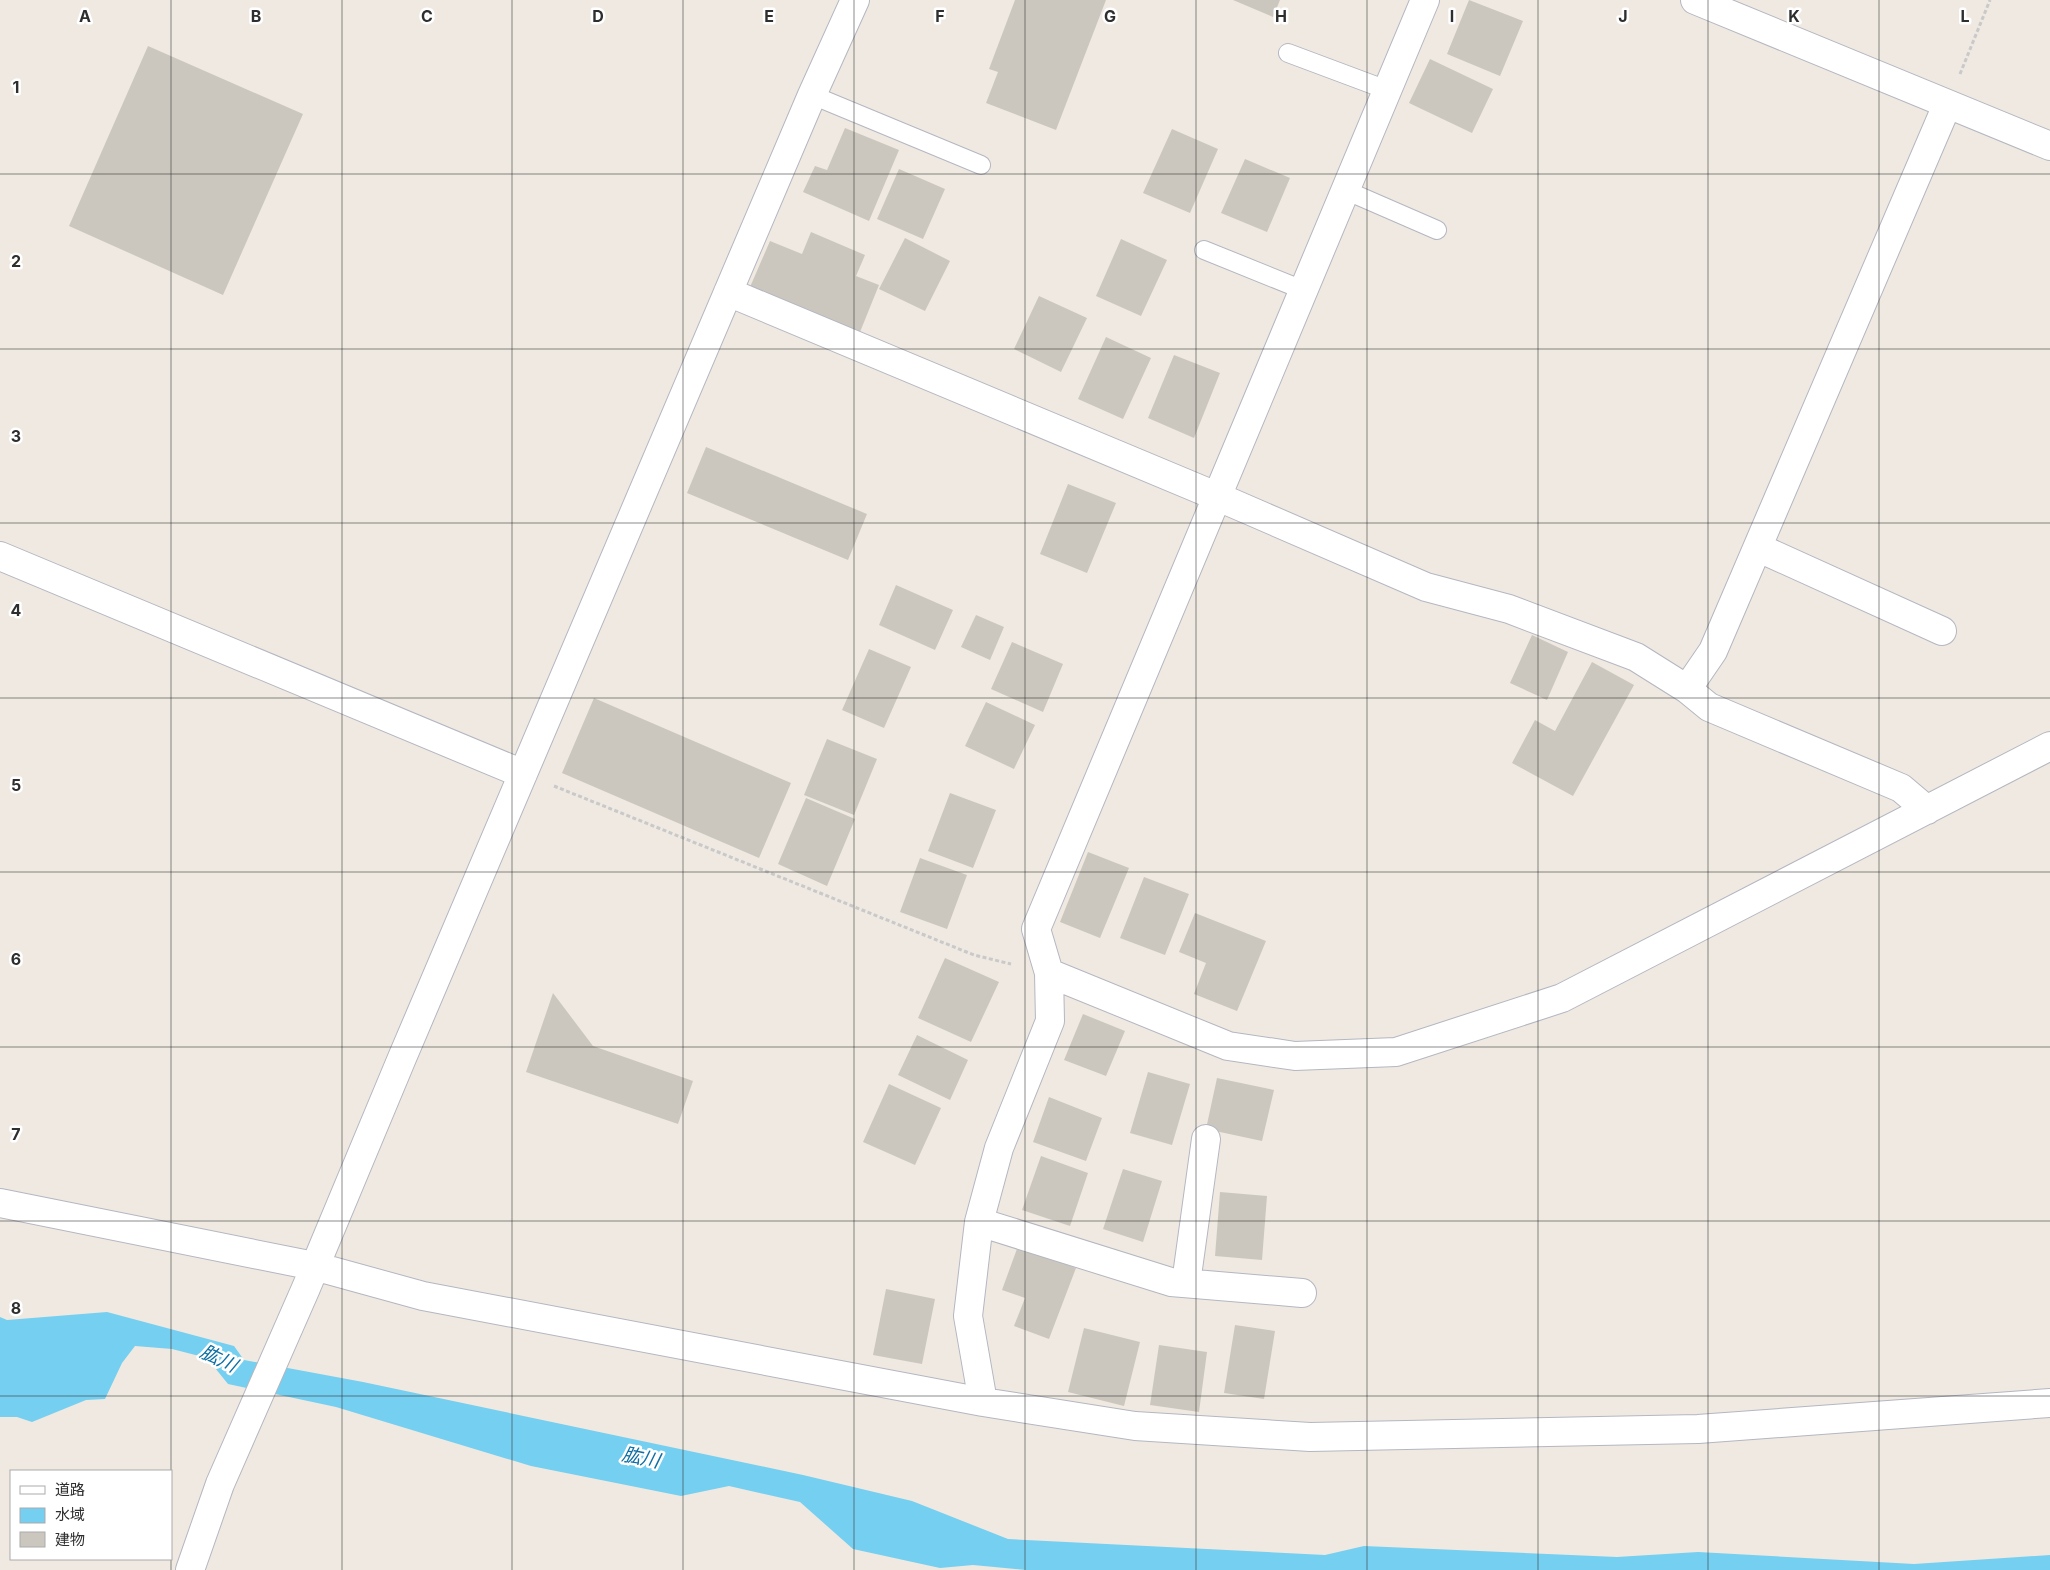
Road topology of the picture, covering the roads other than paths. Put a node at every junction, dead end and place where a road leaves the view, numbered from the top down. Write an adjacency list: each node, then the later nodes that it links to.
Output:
1 (854, 0): 6 (street)
2 (1425, 0): 5 (street)
3 (1695, 0): 7 (street)
4 (1288, 53): 5 (lane)
5 (1387, 90): 10 (street)
6 (812, 95): 9 (lane); 14 (street)
7 (1947, 105): 8 (street); 16 (street)
8 (2050, 146)
9 (981, 165)
10 (1345, 190): 11 (lane); 13 (street)
11 (1437, 230)
12 (1204, 250): 13 (lane)
13 (1303, 290): 15 (street)
14 (728, 292): 15 (street); 21 (street)
15 (1216, 496): 19 (street); 23 (street)
16 (1759, 548): 18 (street); 19 (street)
17 (0, 556): 21 (street)
18 (1942, 631)
19 (1686, 689): 22 (street)
20 (2050, 746): 22 (street)
21 (523, 774): 27 (street)
22 (1927, 810): 23 (street)
23 (1049, 973): 26 (street)
24 (1206, 1139): 28 (street)
25 (0, 1203): 27 (street)
26 (979, 1222): 28 (street); 30 (street)
27 (310, 1277): 30 (street); 32 (street)
28 (1186, 1283): 29 (street)
29 (1302, 1293)
30 (984, 1402): 31 (street)
31 (2050, 1403)
32 (190, 1570)

